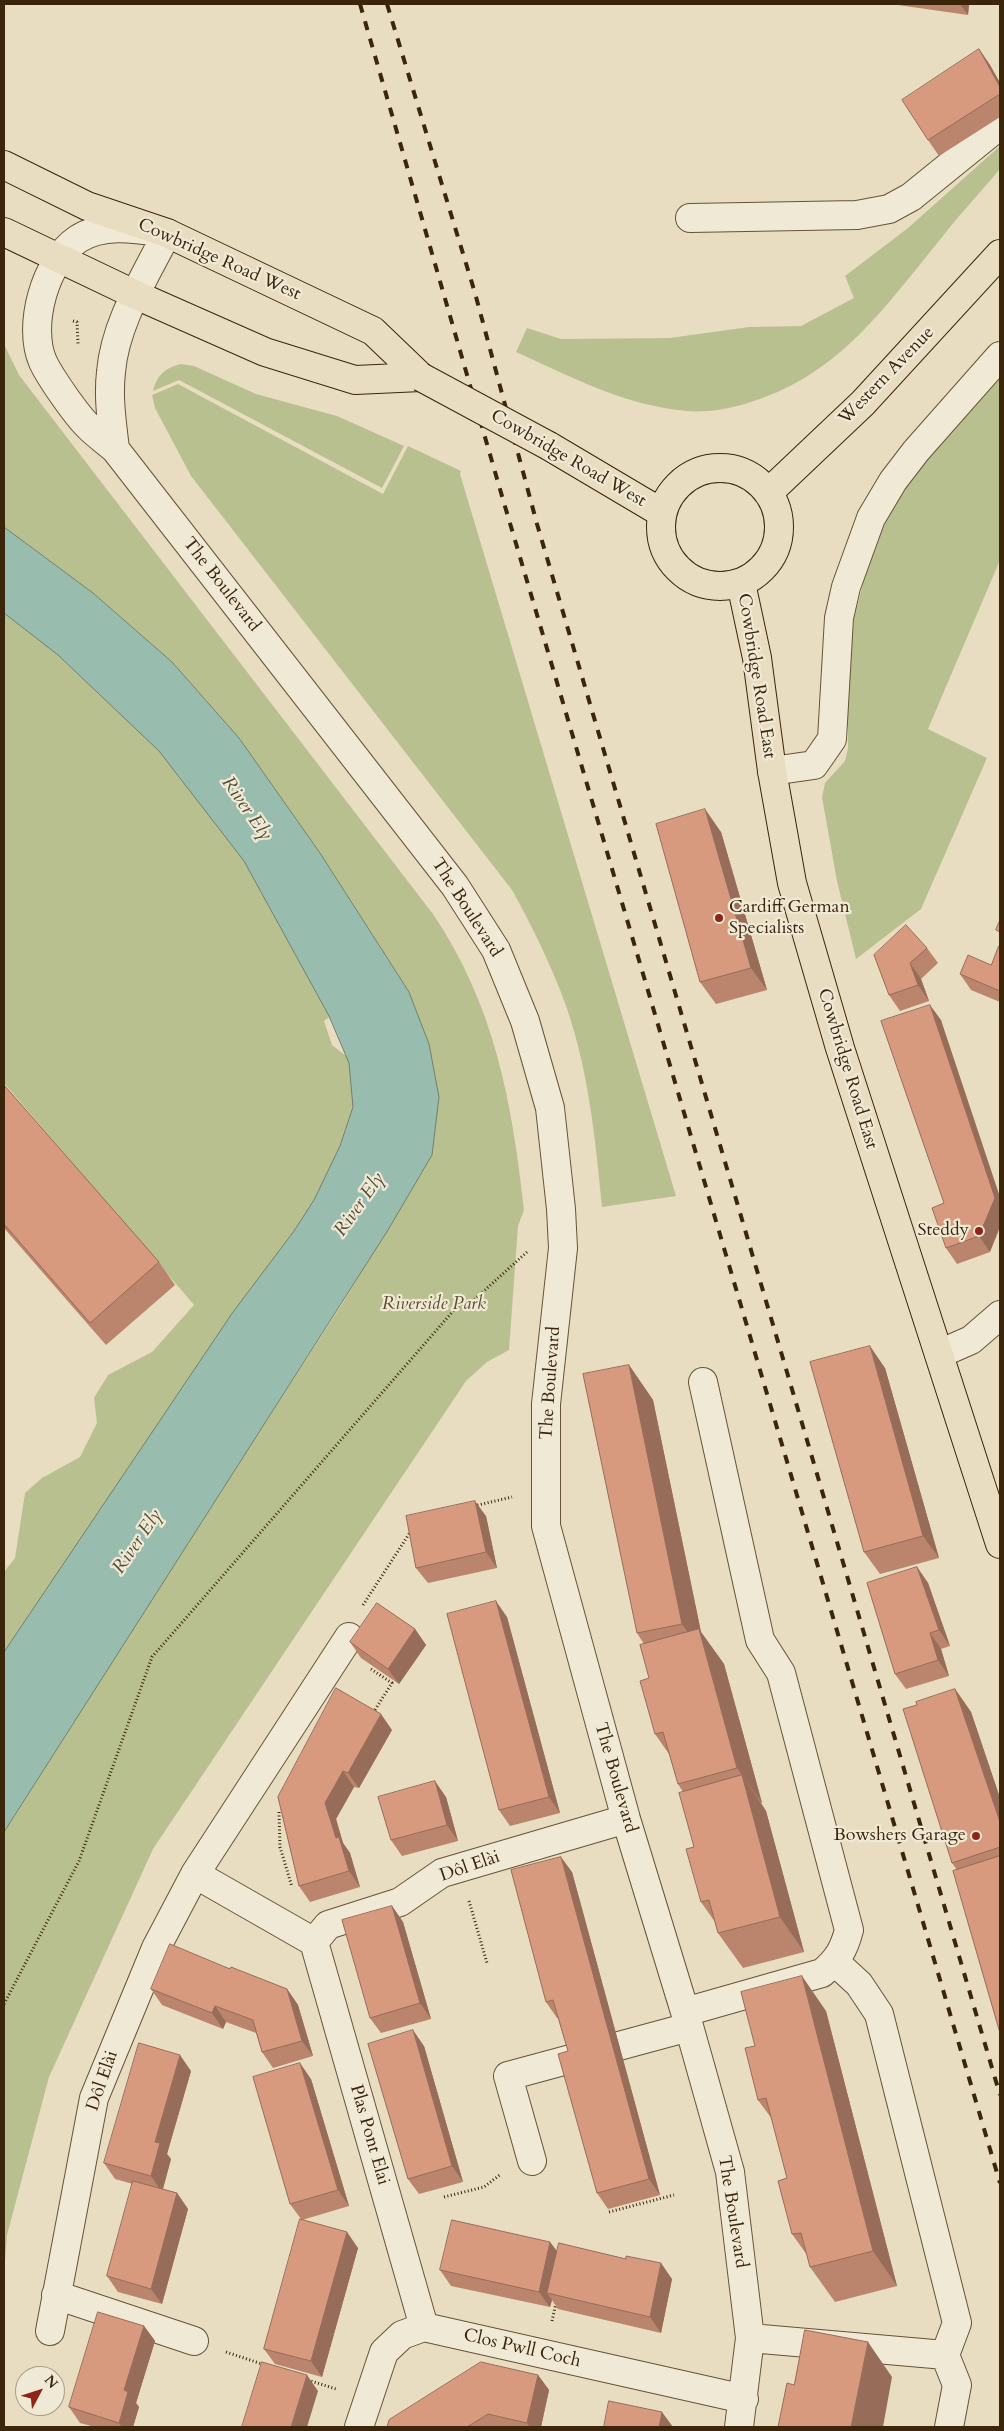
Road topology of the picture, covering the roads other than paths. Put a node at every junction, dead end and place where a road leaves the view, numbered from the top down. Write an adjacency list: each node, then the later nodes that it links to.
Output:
1 (1000, 125): 3 (street)
2 (4, 165): 5 (main road, Cowbridge Road West)
3 (690, 218)
4 (4, 232): 7 (main road)
5 (167, 233): 7 (street, The Boulevard); 8 (street); 10 (main road, Cowbridge Road West)
6 (1000, 254): 12 (main road, Western Avenue)
7 (58, 258): 8 (main road); 11 (street, The Boulevard)
8 (136, 295): 10 (main road); 11 (street)
9 (1000, 356): 15 (street)
10 (421, 377): 13 (main road, Cowbridge Road West, bridge)
11 (116, 449): 21 (street, The Boulevard)
12 (768, 493): 13 (main road, Cowbridge Road East); 14 (main road, Cowbridge Road East)
13 (662, 512): 14 (main road, Cowbridge Road East)
14 (741, 583): 15 (main road, Cowbridge Road East)
15 (772, 771): 17 (main road, Cowbridge Road East)
16 (1000, 1315): 17 (street)
17 (939, 1354): 19 (main road, Cowbridge Road East)
18 (703, 1382): 24 (street)
19 (1000, 1544)
20 (349, 1637): 22 (street, Dôl Elài)
21 (626, 1819): 23 (street, Dôl Elài); 25 (street, The Boulevard)
22 (195, 1874): 23 (street); 27 (street, Dôl Elài)
23 (314, 1942): 28 (street, Plas Pont Elai)
24 (835, 1962): 25 (street); 32 (street)
25 (687, 2020): 26 (street); 30 (street, The Boulevard)
26 (532, 2161)
27 (56, 2295): 29 (street, Dôl Elài); 31 (street)
28 (424, 2327): 33 (street, Clos Pwll Coch); 34 (street)
29 (50, 2331)
30 (750, 2338): 32 (street); 33 (street, The Boulevard)
31 (194, 2341)
32 (945, 2355): 36 (street)
33 (744, 2399): 35 (street, The Boulevard)
34 (359, 2427)
35 (739, 2427)
36 (948, 2427)

